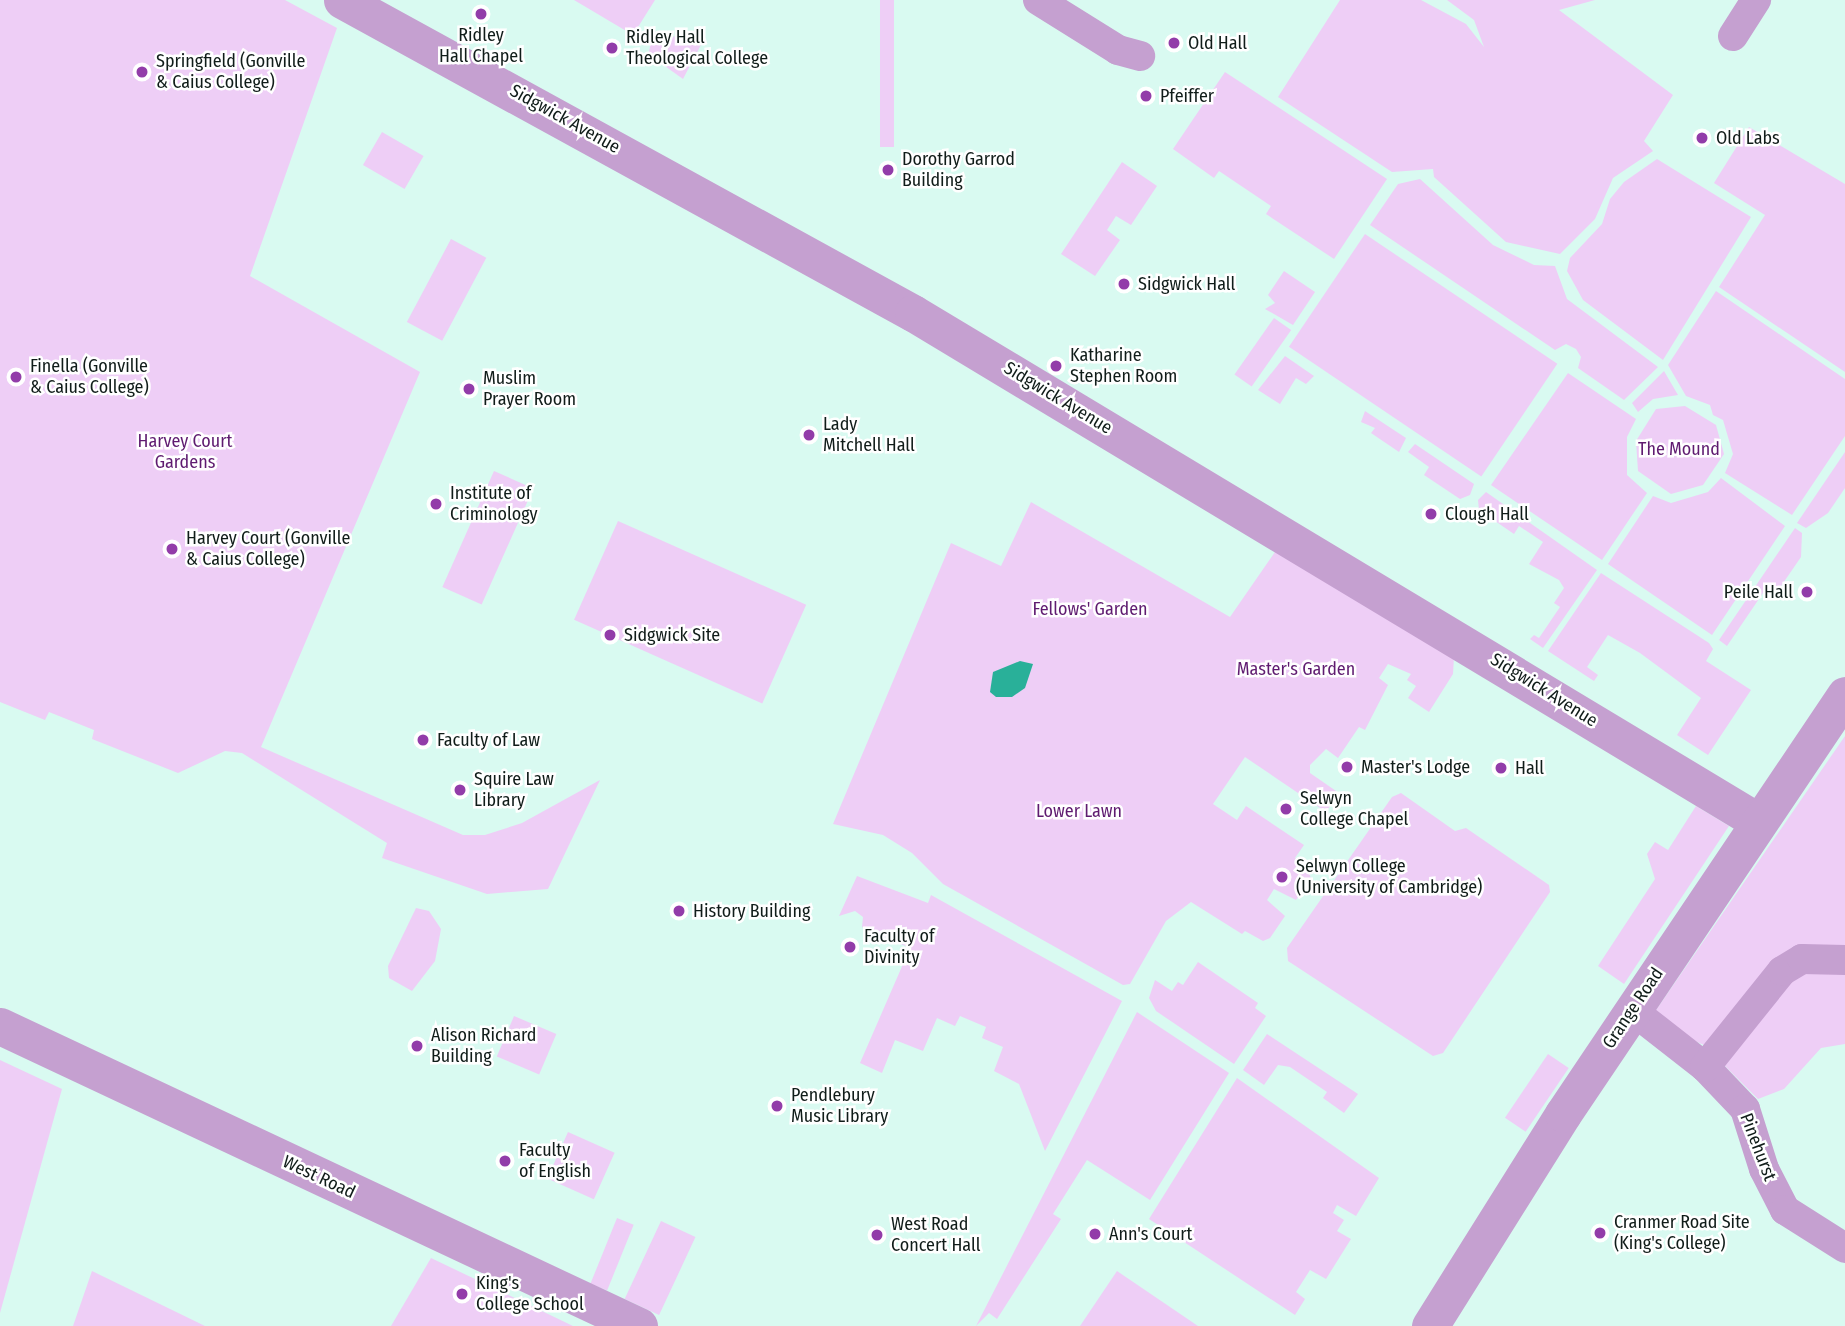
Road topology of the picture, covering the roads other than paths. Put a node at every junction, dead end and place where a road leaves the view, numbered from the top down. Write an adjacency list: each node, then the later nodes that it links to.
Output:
1 (342, 0): 7 (street, Sidgwick Avenue)
2 (1038, 0): 5 (street)
3 (1756, 0): 4 (street)
4 (1733, 36)
5 (1140, 56)
6 (1845, 695): 7 (street, Grange Road)
7 (1759, 822): 9 (street, Grange Road)
8 (1845, 960): 11 (street)
9 (1632, 1010): 11 (street, Pinehurst); 14 (street, Grange Road)
10 (0, 1026): 13 (street, West Road)
11 (1705, 1067): 12 (street, Pinehurst)
12 (1845, 1248)
13 (639, 1326)
14 (1430, 1326)

